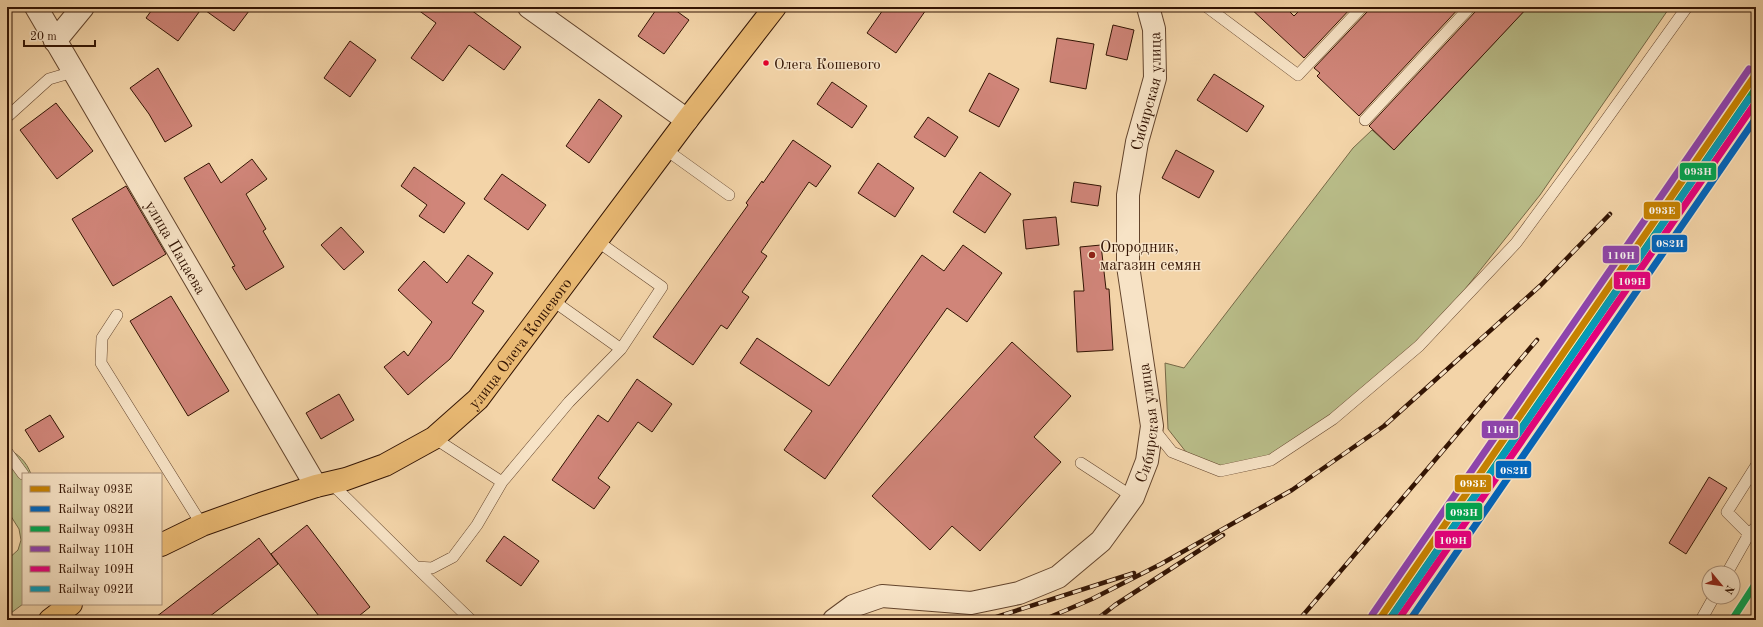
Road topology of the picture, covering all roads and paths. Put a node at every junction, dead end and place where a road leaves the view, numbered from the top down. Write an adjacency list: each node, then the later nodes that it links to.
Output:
1 (36, 7): 10 (street, улица Пацаева)
2 (82, 7): 10 (street)
3 (529, 7): 13 (street)
4 (776, 7): 13 (main road, улица Олега Кошевого)
5 (1148, 7): 21 (street, Сибирская улица)
6 (1207, 7): 7 (lane)
7 (1362, 7)
8 (1470, 7): 14 (lane)
9 (1687, 7): 21 (lane)
10 (55, 41): 11 (street, улица Пацаева)
11 (73, 72): 12 (lane); 28 (street, улица Пацаева)
12 (7, 118)
13 (687, 120): 15 (main road, улица Олега Кошевого)
14 (1365, 120)
15 (665, 150): 16 (lane); 17 (main road, улица Олега Кошевого)
16 (728, 195)
17 (597, 241): 18 (main road, улица Олега Кошевого); 20 (lane)
18 (552, 300): 20 (lane); 22 (main road, улица Олега Кошевого)
19 (117, 315): 30 (lane)
20 (621, 349): 27 (lane)
21 (1152, 426): 29 (street, Сибирская улица)
22 (434, 438): 27 (lane); 28 (main road, улица Олега Кошевого)
23 (7, 452): 26 (lane)
24 (1080, 463): 29 (lane)
25 (1756, 466): 31 (lane)
26 (22, 473)
27 (502, 482): 34 (lane)
28 (324, 485): 30 (main road, улица Олега Кошевого); 34 (lane)
29 (1133, 497): 39 (street, Сибирская улица)
30 (202, 525): 32 (main road, улица Олега Кошевого)
31 (1752, 530): 33 (lane)
32 (162, 545)
33 (1732, 565)
34 (416, 567): 38 (lane)
35 (70, 605): 37 (main road)
36 (1709, 605): 40 (lane)
37 (50, 620)
38 (471, 620)
39 (834, 620)
40 (1701, 620)

